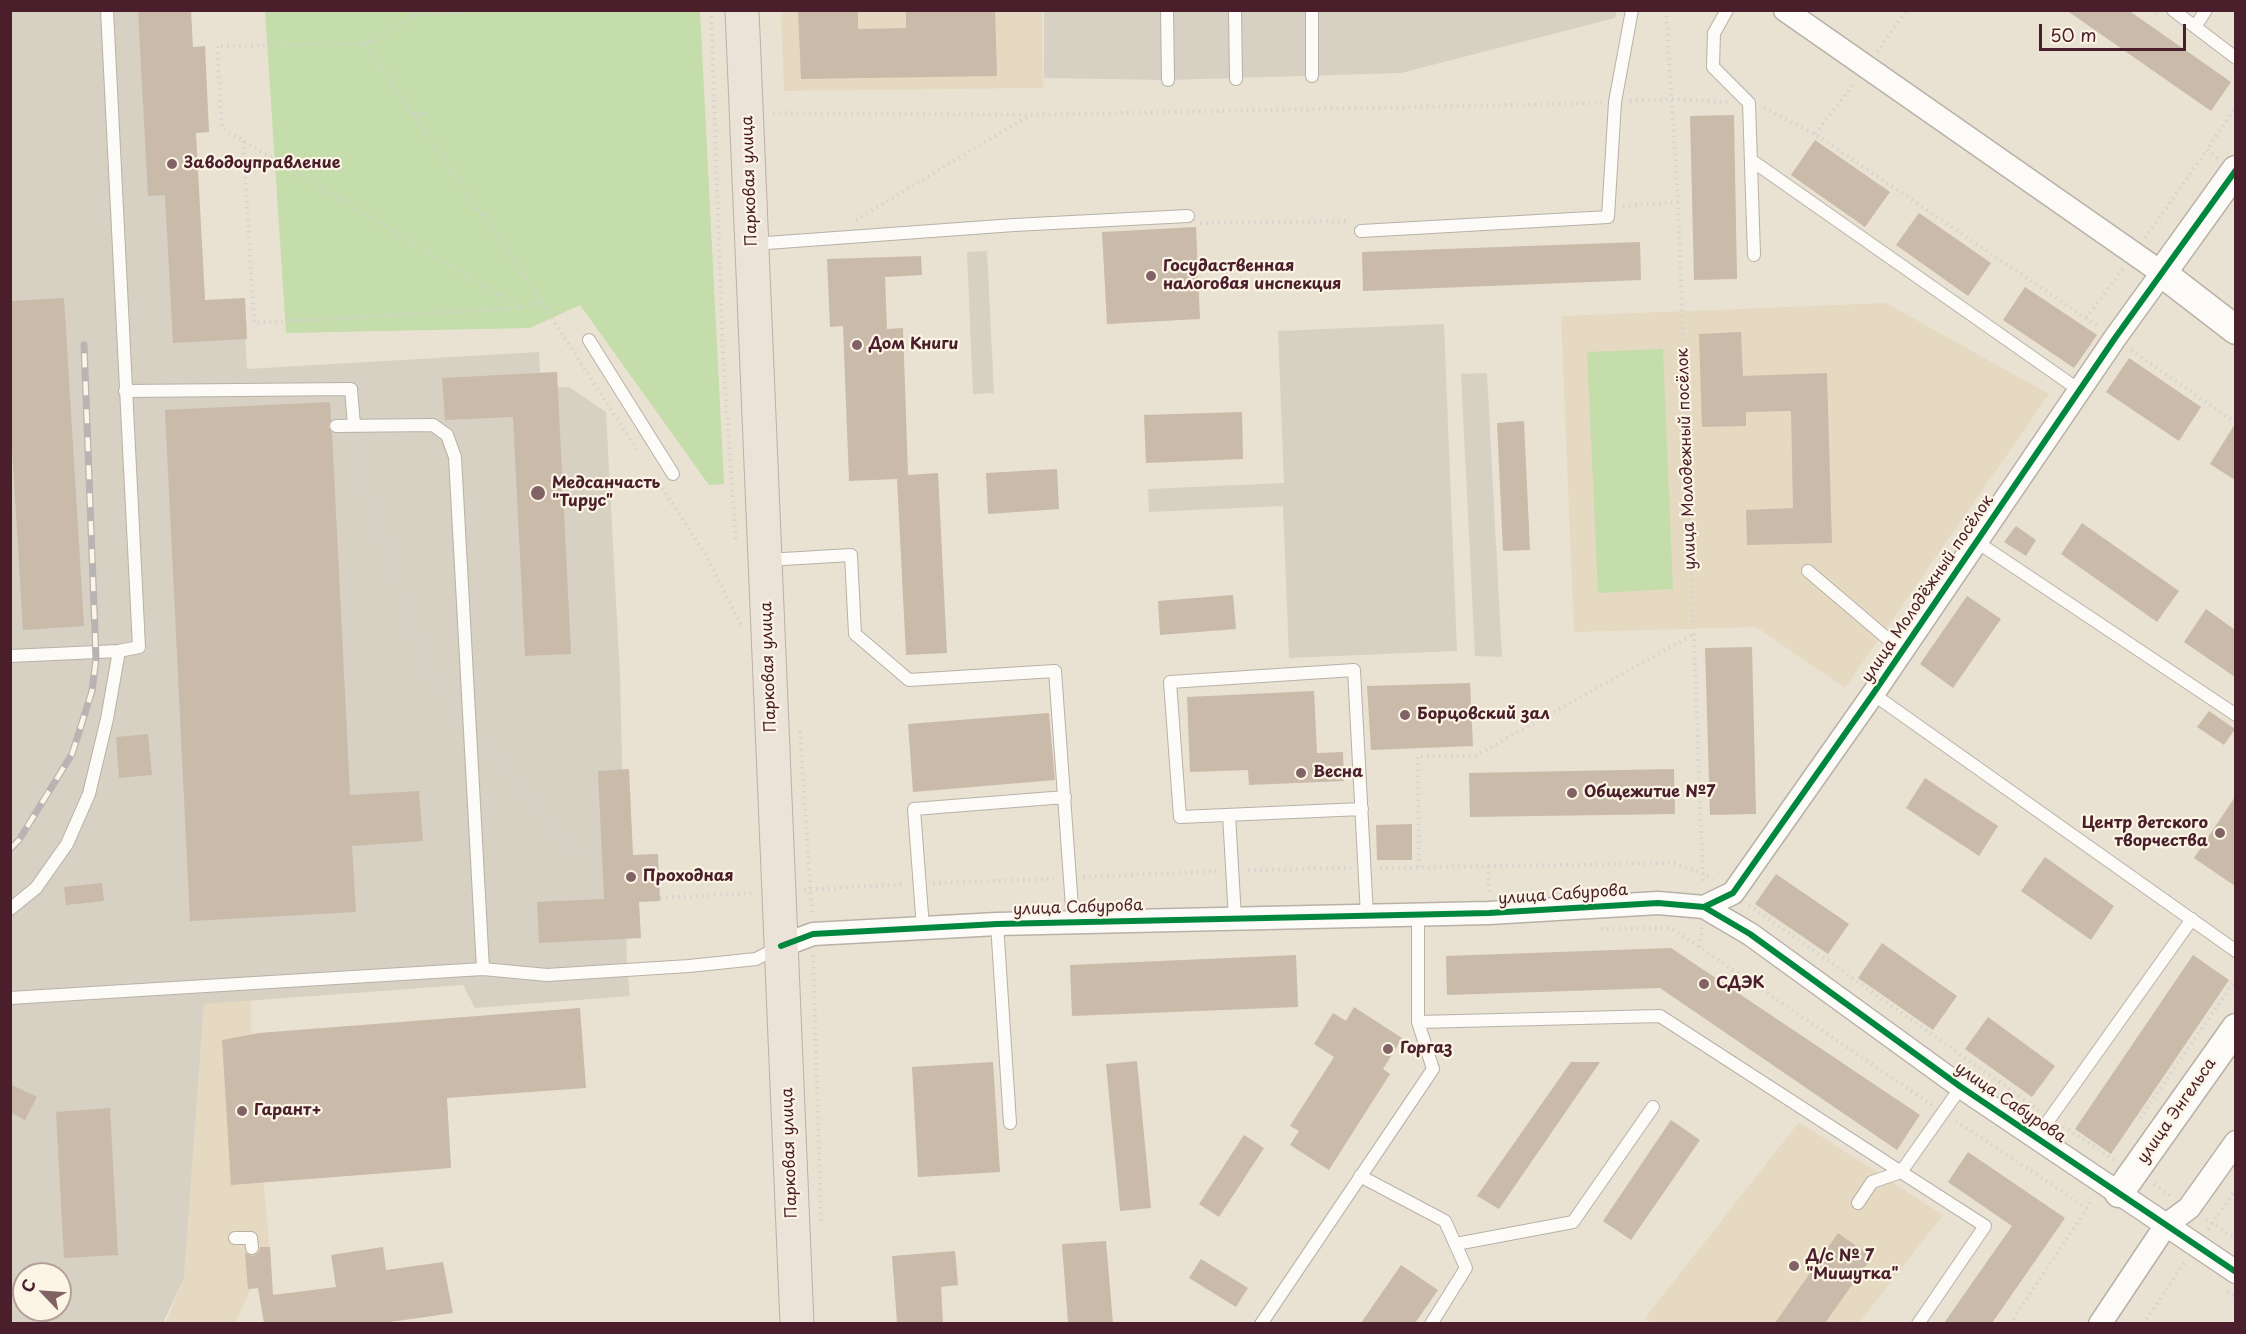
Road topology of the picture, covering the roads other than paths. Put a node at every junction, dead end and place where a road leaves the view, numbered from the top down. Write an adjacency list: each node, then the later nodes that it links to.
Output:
1 (107, 10): 26 (lane)
2 (742, 10): 20 (main road, Парковая улица)
3 (1167, 10): 15 (lane)
4 (1235, 10): 14 (lane)
5 (1312, 10): 13 (lane)
6 (1632, 10): 19 (lane)
7 (1727, 10): 16 (lane)
8 (1785, 10): 22 (street)
9 (2173, 10): 11 (lane)
10 (2206, 10): 11 (lane)
11 (2195, 27): 12 (lane)
12 (2235, 58)
13 (1312, 76)
14 (1236, 79)
15 (1168, 80)
16 (1751, 160): 21 (lane); 25 (lane)
17 (2235, 170): 22 (street)
18 (1189, 220): 20 (lane)
19 (1361, 226)
20 (752, 244): 31 (main road, Парковая улица)
21 (1754, 255)
22 (2162, 273): 23 (street); 25 (street, улица Молодёжный посёлок)
23 (2235, 330)
24 (589, 340): 29 (lane)
25 (2079, 390): 30 (street, улица Молодёжный посёлок)
26 (125, 391): 27 (lane); 33 (lane)
27 (354, 425): 28 (lane); 52 (lane)
28 (336, 426)
29 (673, 474)
30 (1977, 542): 34 (street, улица Молодёжный посёлок); 37 (lane)
31 (764, 560): 38 (lane); 50 (main road, Парковая улица)
32 (1808, 571): 34 (lane)
33 (119, 651): 35 (lane); 42 (lane)
34 (1902, 651): 36 (street, улица Молодёжный посёлок)
35 (10, 656)
36 (1873, 694): 41 (street, улица Молодёжный посёлок); 46 (lane)
37 (2235, 715)
38 (1065, 797): 47 (lane); 49 (lane)
39 (1362, 809): 40 (lane); 40 (lane); 44 (lane)
40 (1230, 815): 45 (lane)
41 (1704, 907): 43 (street, улица Сабурова); 56 (street, улица Сабурова)
42 (10, 909)
43 (1418, 915): 44 (street, улица Сабурова); 54 (lane)
44 (1367, 916): 45 (street, улица Сабурова)
45 (1235, 918): 47 (street, улица Сабурова)
46 (2192, 919): 51 (lane); 59 (lane)
47 (1074, 921): 48 (street, улица Сабурова)
48 (997, 924): 49 (street, улица Сабурова); 58 (lane)
49 (923, 928): 50 (street, улица Сабурова)
50 (782, 946): 52 (lane); 70 (main road, Парковая улица)
51 (2235, 951)
52 (483, 969): 53 (lane)
53 (10, 998)
54 (1418, 1022): 61 (lane); 62 (lane)
55 (2235, 1028): 63 (street, улица Энгельса)
56 (1961, 1087): 59 (street, улица Сабурова); 61 (lane)
57 (1653, 1107): 67 (lane)
58 (1010, 1123)
59 (2036, 1138): 63 (street, улица Сабурова)
60 (2235, 1142): 65 (street)
61 (1901, 1172): 64 (lane); 73 (lane)
62 (1360, 1176): 67 (lane); 71 (lane)
63 (2127, 1182): 65 (street, улица Сабурова)
64 (1858, 1203)
65 (2166, 1225): 69 (street, улица Сабурова); 74 (street)
66 (235, 1238): 68 (lane)
67 (1456, 1244): 72 (lane)
68 (252, 1248)
69 (2235, 1272)
70 (797, 1323)
71 (1262, 1323)
72 (1431, 1323)
73 (1918, 1323)
74 (2100, 1323)

